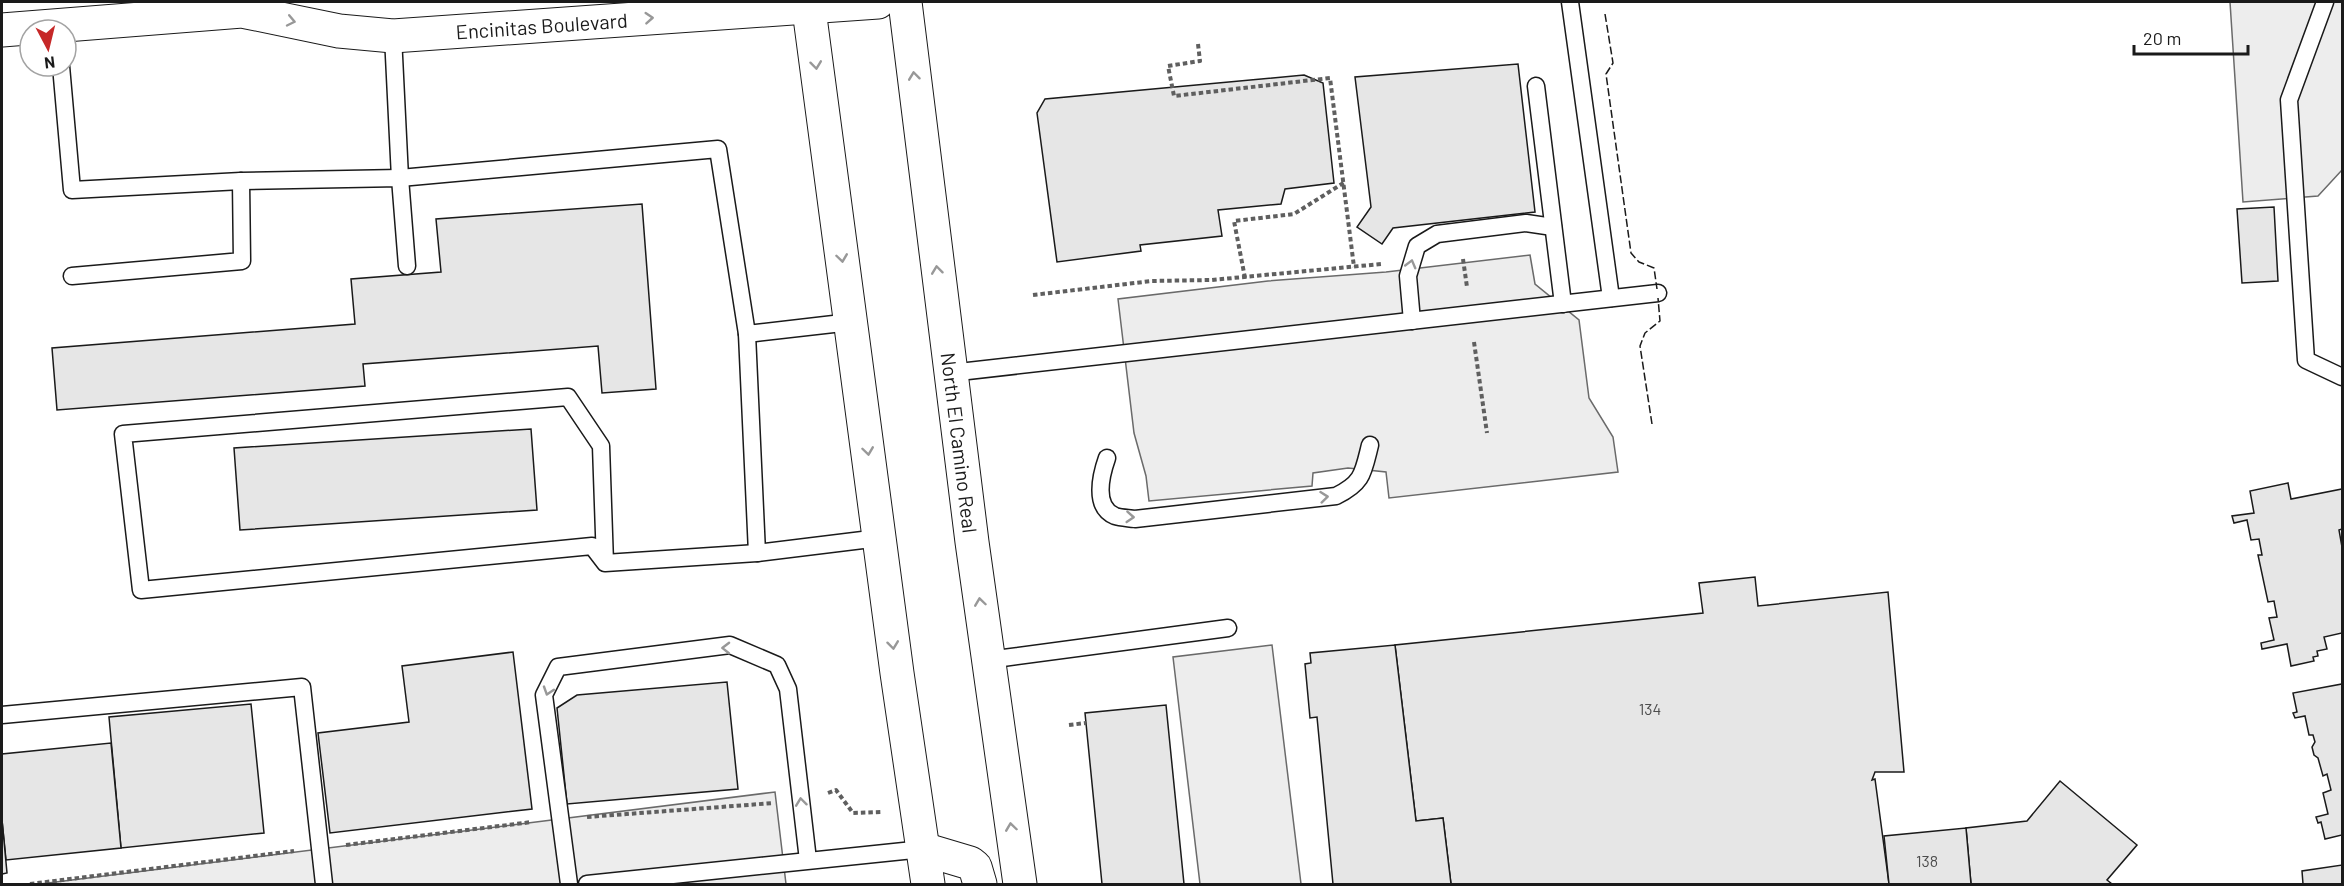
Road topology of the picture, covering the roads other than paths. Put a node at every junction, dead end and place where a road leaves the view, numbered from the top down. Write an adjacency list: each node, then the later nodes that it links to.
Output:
1 (878, 2): 5 (main road, Encinitas Boulevard)
2 (904, 2): 25 (main road, North El Camino Real, one-way to 2)
3 (1570, 2): 20 (lane)
4 (2325, 2): 26 (lane)
5 (808, 4): 11 (main road, Encinitas Boulevard, one-way to 5); 23 (main road, one-way to 23)
6 (247, 6): 7 (main road, Encinitas Boulevard); 11 (main road, Encinitas Boulevard, one-way to 11)
7 (171, 9): 8 (main road, Encinitas Boulevard)
8 (78, 25)
9 (18, 29): 10 (main road, Encinitas Boulevard)
10 (2, 30)
11 (393, 36): 14 (lane)
12 (62, 78): 15 (lane)
13 (1536, 86): 16 (lane)
14 (400, 178): 15 (lane); 17 (lane); 24 (lane)
15 (241, 181): 18 (lane)
16 (1553, 227): 21 (lane); 22 (lane, one-way to 16)
17 (407, 266)
18 (72, 276)
19 (1658, 293): 20 (lane)
20 (1611, 298): 21 (lane)
21 (1563, 304): 22 (lane)
22 (1412, 321): 25 (lane)
23 (850, 322): 24 (lane); 29 (main road, one-way to 29)
24 (747, 334): 30 (lane)
25 (950, 373): 33 (main road, North El Camino Real, one-way to 25)
26 (2343, 377)
27 (1370, 445): 28 (lane, one-way to 27)
28 (1107, 458)
29 (879, 538): 30 (lane); 35 (main road, one-way to 35)
30 (757, 553): 31 (lane)
31 (605, 563): 31 (lane)
32 (1228, 628): 33 (lane)
33 (988, 660): 42 (main road, North El Camino Real, one-way to 33)
34 (2, 716): 37 (lane)
35 (923, 849): 36 (lane); 40 (main road); 41 (main road)
36 (808, 860): 38 (lane, one-way to 38); 39 (lane)
37 (324, 885)
38 (569, 885)
39 (587, 885)
40 (928, 885)
41 (980, 885)
42 (1020, 885)

